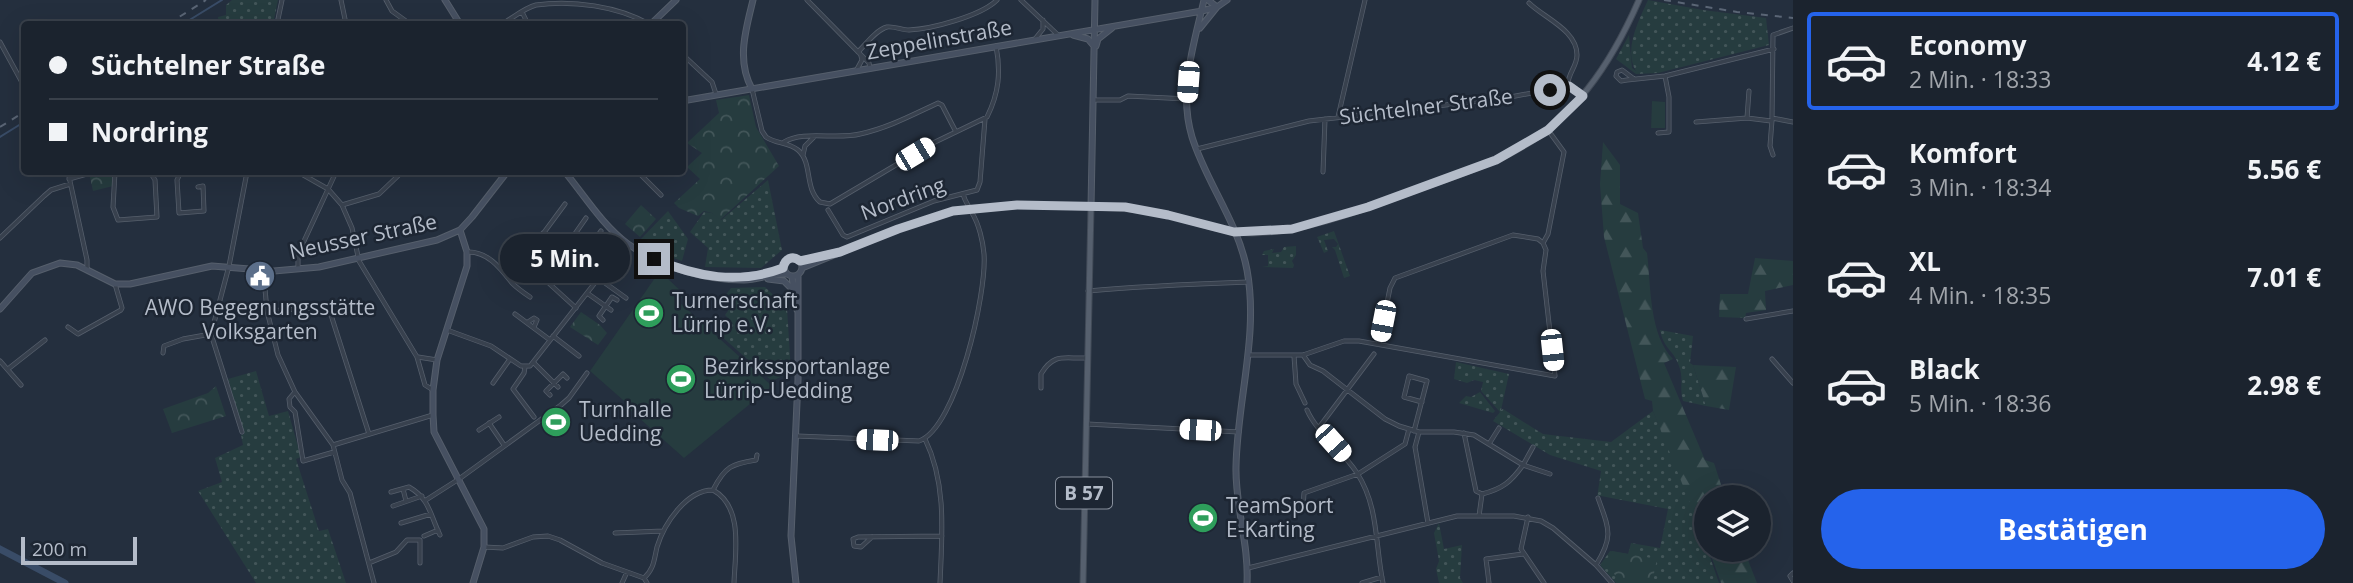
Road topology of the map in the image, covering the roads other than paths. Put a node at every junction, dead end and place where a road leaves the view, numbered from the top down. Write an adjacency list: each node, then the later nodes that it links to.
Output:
1 (282, 0): 21 (street)
2 (341, 0): 22 (street)
3 (386, 0): 23 (street)
4 (445, 0): 24 (street)
5 (676, 0): 28 (street)
6 (753, 0): 47 (street)
7 (807, 0): 39 (street)
8 (997, 0): 39 (street)
9 (1021, 0): 20 (street)
10 (1095, 0): 31 (street)
11 (1206, 0): 17 (street); 18 (street)
12 (1227, 0): 17 (street)
13 (1365, 0): 54 (street)
14 (1639, 1): 50 (main road, Nordring)
15 (538, 2): 19 (street); 27 (street)
16 (1529, 3): 46 (street)
17 (1217, 6): 18 (street, Zeppelinstraße); 32 (street)
18 (1202, 11): 29 (street, Zeppelinstraße); 32 (street)
19 (522, 12): 25 (street); 26 (street)
20 (1043, 20): 33 (street); 34 (street)
21 (278, 21)
22 (345, 21)
23 (406, 21)
24 (458, 21)
25 (507, 21)
26 (526, 21)
27 (645, 21)
28 (653, 21)
29 (1115, 26): 31 (street, Zeppelinstraße); 37 (street)
30 (1793, 28): 38 (street)
31 (1094, 29): 33 (street, Zeppelinstraße); 37 (street)
32 (1197, 32): 51 (street)
33 (1061, 34): 34 (street, Zeppelinstraße); 37 (street)
34 (1034, 40): 36 (street, Zeppelinstraße)
35 (0, 42): 45 (street)
36 (996, 46): 41 (street, Zeppelinstraße); 56 (street)
37 (1094, 49): 53 (street)
38 (1773, 49): 43 (street); 58 (street)
39 (859, 53): 41 (street); 42 (street)
40 (686, 58): 49 (street)
41 (870, 68): 42 (street, Zeppelinstraße)
42 (856, 71): 47 (street, Zeppelinstraße)
43 (1665, 76): 44 (street); 63 (street)
44 (1634, 79): 44 (street)
45 (21, 80)
46 (1568, 86): 50 (street); 54 (street, Süchtelner Straße)
47 (752, 89): 49 (street, Zeppelinstraße); 65 (street)
48 (1749, 91): 55 (street)
49 (716, 95): 52 (street, Zeppelinstraße)
50 (1583, 96): 61 (main road, Nordring)
51 (1187, 99): 53 (street); 66 (street)
52 (686, 100)
53 (1093, 100): 89 (street)
54 (1338, 117): 57 (street, Süchtelner Straße)
55 (1747, 118): 58 (street); 59 (street)
56 (985, 119): 62 (street); 85 (street, Nordring)
57 (1325, 119): 66 (street, Süchtelner Straße); 69 (street, Süchtelner Straße)
58 (1772, 119): 60 (street); 68 (street)
59 (1696, 122)
60 (1793, 122)
61 (1548, 130): 96 (main road, Nordring); 103 (street)
62 (956, 132): 64 (street); 67 (street)
63 (1658, 133)
64 (814, 137): 65 (street); 67 (street)
65 (784, 143): 67 (street)
66 (1197, 149): 96 (street)
67 (803, 155)
68 (1773, 155)
69 (1323, 172)
70 (69, 175): 82 (street)
71 (87, 175): 82 (street)
72 (115, 175): 73 (street)
73 (152, 175)
74 (180, 175): 83 (street)
75 (246, 175): 109 (street)
76 (303, 175): 84 (street)
77 (334, 175): 84 (street)
78 (399, 175): 88 (street)
79 (505, 175): 94 (street, Neusser Straße)
80 (568, 175): 102 (street)
81 (641, 175): 86 (street)
82 (70, 182): 98 (street); 111 (street)
83 (198, 187)
84 (328, 189): 88 (street); 112 (street)
85 (963, 194): 90 (street, Nordring); 93 (street, Nordring)
86 (661, 195)
87 (565, 204): 97 (street)
88 (342, 205): 107 (street)
89 (1091, 207): 90 (street, Nordring); 96 (main road, Nordring); 120 (main road, B 57)
90 (969, 208): 100 (street, Nordring); 186 (street)
91 (828, 210): 93 (street, Nordring)
92 (586, 218): 105 (street)
93 (866, 228): 100 (street)
94 (460, 230): 106 (street); 107 (street, Neusser Straße)
95 (601, 231): 108 (street)
96 (1234, 232): 118 (street)
97 (543, 233): 99 (street); 101 (street)
98 (0, 238)
99 (540, 238): 101 (street); 104 (street)
100 (871, 240): 110 (street, Nordring)
101 (550, 241): 105 (street)
102 (626, 243): 115 (street); 116 (street)
103 (1543, 243): 141 (street); 141 (street)
104 (531, 250)
105 (562, 250): 108 (street); 127 (street)
106 (467, 252): 123 (street); 137 (street)
107 (358, 258): 112 (street, Neusser Straße); 148 (street)
108 (580, 259): 115 (street)
109 (229, 265): 113 (street, Neusser Straße); 119 (street, Neusser Straße); 138 (street)
110 (801, 265): 114 (street); 114 (street, Nordring)
111 (87, 269): 119 (street); 128 (street)
112 (298, 269): 113 (street, Neusser Straße)
113 (268, 270): 130 (street)
114 (790, 273): 116 (street); 117 (street); 122 (street); 135 (street)
115 (599, 276): 121 (street); 124 (street)
116 (730, 279): 117 (street)
117 (758, 279): 122 (street)
118 (1249, 282): 120 (street); 144 (street)
119 (115, 284): 136 (street)
120 (1088, 290): 149 (main road, B 57)
121 (587, 293): 126 (street); 127 (street)
122 (795, 293): 135 (street)
123 (530, 297)
124 (626, 298)
125 (617, 300): 126 (street)
126 (606, 306): 129 (street); 134 (street)
127 (576, 308): 139 (street)
128 (0, 309)
129 (611, 310)
130 (267, 311): 167 (street); 184 (street)
131 (1793, 311): 133 (street)
132 (516, 314): 139 (street)
133 (1746, 319)
134 (603, 320)
135 (799, 320): 185 (street)
136 (68, 327)
137 (447, 330): 150 (street); 153 (street)
138 (211, 334): 142 (street); 181 (street)
139 (552, 338): 146 (street); 154 (street)
140 (45, 340): 156 (street)
141 (1378, 344): 145 (street)
142 (163, 353)
143 (1374, 354): 165 (street)
144 (1248, 355): 147 (street); 182 (street)
145 (1303, 355): 147 (street); 165 (street)
146 (579, 356)
147 (1294, 356): 170 (street)
148 (417, 357): 153 (street); 166 (street)
149 (1086, 358): 164 (street); 176 (main road, B 57)
150 (510, 359): 155 (street); 159 (street)
151 (1772, 359): 161 (street)
152 (0, 360): 156 (street)
153 (437, 360): 166 (street)
154 (534, 363): 155 (street); 160 (street)
155 (525, 367): 174 (street)
156 (8, 369): 162 (street)
157 (587, 373): 189 (street)
158 (567, 378): 160 (street)
159 (493, 383)
160 (554, 383): 163 (street); 168 (street)
161 (1793, 383)
162 (21, 385)
163 (558, 387)
164 (1041, 388)
165 (1347, 389): 177 (street); 180 (street)
166 (433, 390): 172 (street)
167 (295, 392): 188 (street); 191 (street)
168 (550, 395)
169 (1422, 402): 169 (street); 180 (street)
170 (1305, 403)
171 (1307, 410): 177 (street)
172 (433, 415): 184 (street); 196 (street)
173 (499, 417): 175 (street)
174 (534, 417)
175 (489, 424): 179 (street); 189 (street)
176 (1085, 424): 182 (street); 237 (main road, B 57)
177 (1320, 426): 194 (street)
178 (1499, 428): 187 (street)
179 (479, 430)
180 (1414, 431): 183 (street); 194 (street); 210 (street)
181 (242, 432)
182 (1239, 432): 224 (street)
183 (1464, 433): 187 (street); 200 (street)
184 (369, 434): 188 (street)
185 (797, 436): 186 (street); 235 (street)
186 (925, 439): 216 (street)
187 (1489, 444): 193 (street)
188 (333, 445): 191 (street)
189 (504, 445): 196 (street)
190 (1533, 447): 193 (street)
191 (334, 452): 221 (street)
192 (757, 455): 198 (street)
193 (1523, 465): 195 (street); 200 (street)
194 (1358, 474): 205 (street); 217 (street)
195 (1550, 474)
196 (459, 479): 201 (street); 219 (street)
197 (403, 489): 199 (street); 201 (street); 203 (street)
198 (713, 490): 212 (street); 234 (street)
199 (391, 492)
200 (1482, 494): 207 (street)
201 (424, 498): 203 (street); 206 (street)
202 (1598, 498): 223 (street)
203 (407, 501): 204 (street)
204 (393, 506)
205 (1303, 507)
206 (431, 514): 209 (street); 211 (street)
207 (1479, 516): 208 (street); 210 (street)
208 (1528, 517): 220 (street); 223 (street)
209 (401, 523)
210 (1428, 523): 217 (street)
211 (438, 530): 214 (street); 215 (street)
212 (663, 531): 213 (street); 228 (street)
213 (615, 533)
214 (440, 535)
215 (424, 536)
216 (942, 536): 218 (street); 236 (street)
217 (1378, 536): 224 (street); 227 (street)
218 (872, 537): 218 (street)
219 (484, 547): 225 (street); 231 (street)
220 (1523, 554): 241 (street); 242 (street)
221 (369, 563): 222 (street); 230 (street)
222 (420, 563)
223 (1596, 565): 243 (street)
224 (1248, 568): 238 (street)
225 (627, 572): 228 (street); 232 (street)
226 (1793, 573): 229 (street)
227 (1381, 577): 239 (street); 240 (street)
228 (644, 578): 233 (street)
229 (1793, 581)
230 (374, 583)
231 (473, 583)
232 (622, 583)
233 (647, 583)
234 (734, 583)
235 (796, 583)
236 (940, 583)
237 (1083, 583)
238 (1247, 583)
239 (1362, 583)
240 (1383, 583)
241 (1489, 583)
242 (1544, 583)
243 (1612, 583)

